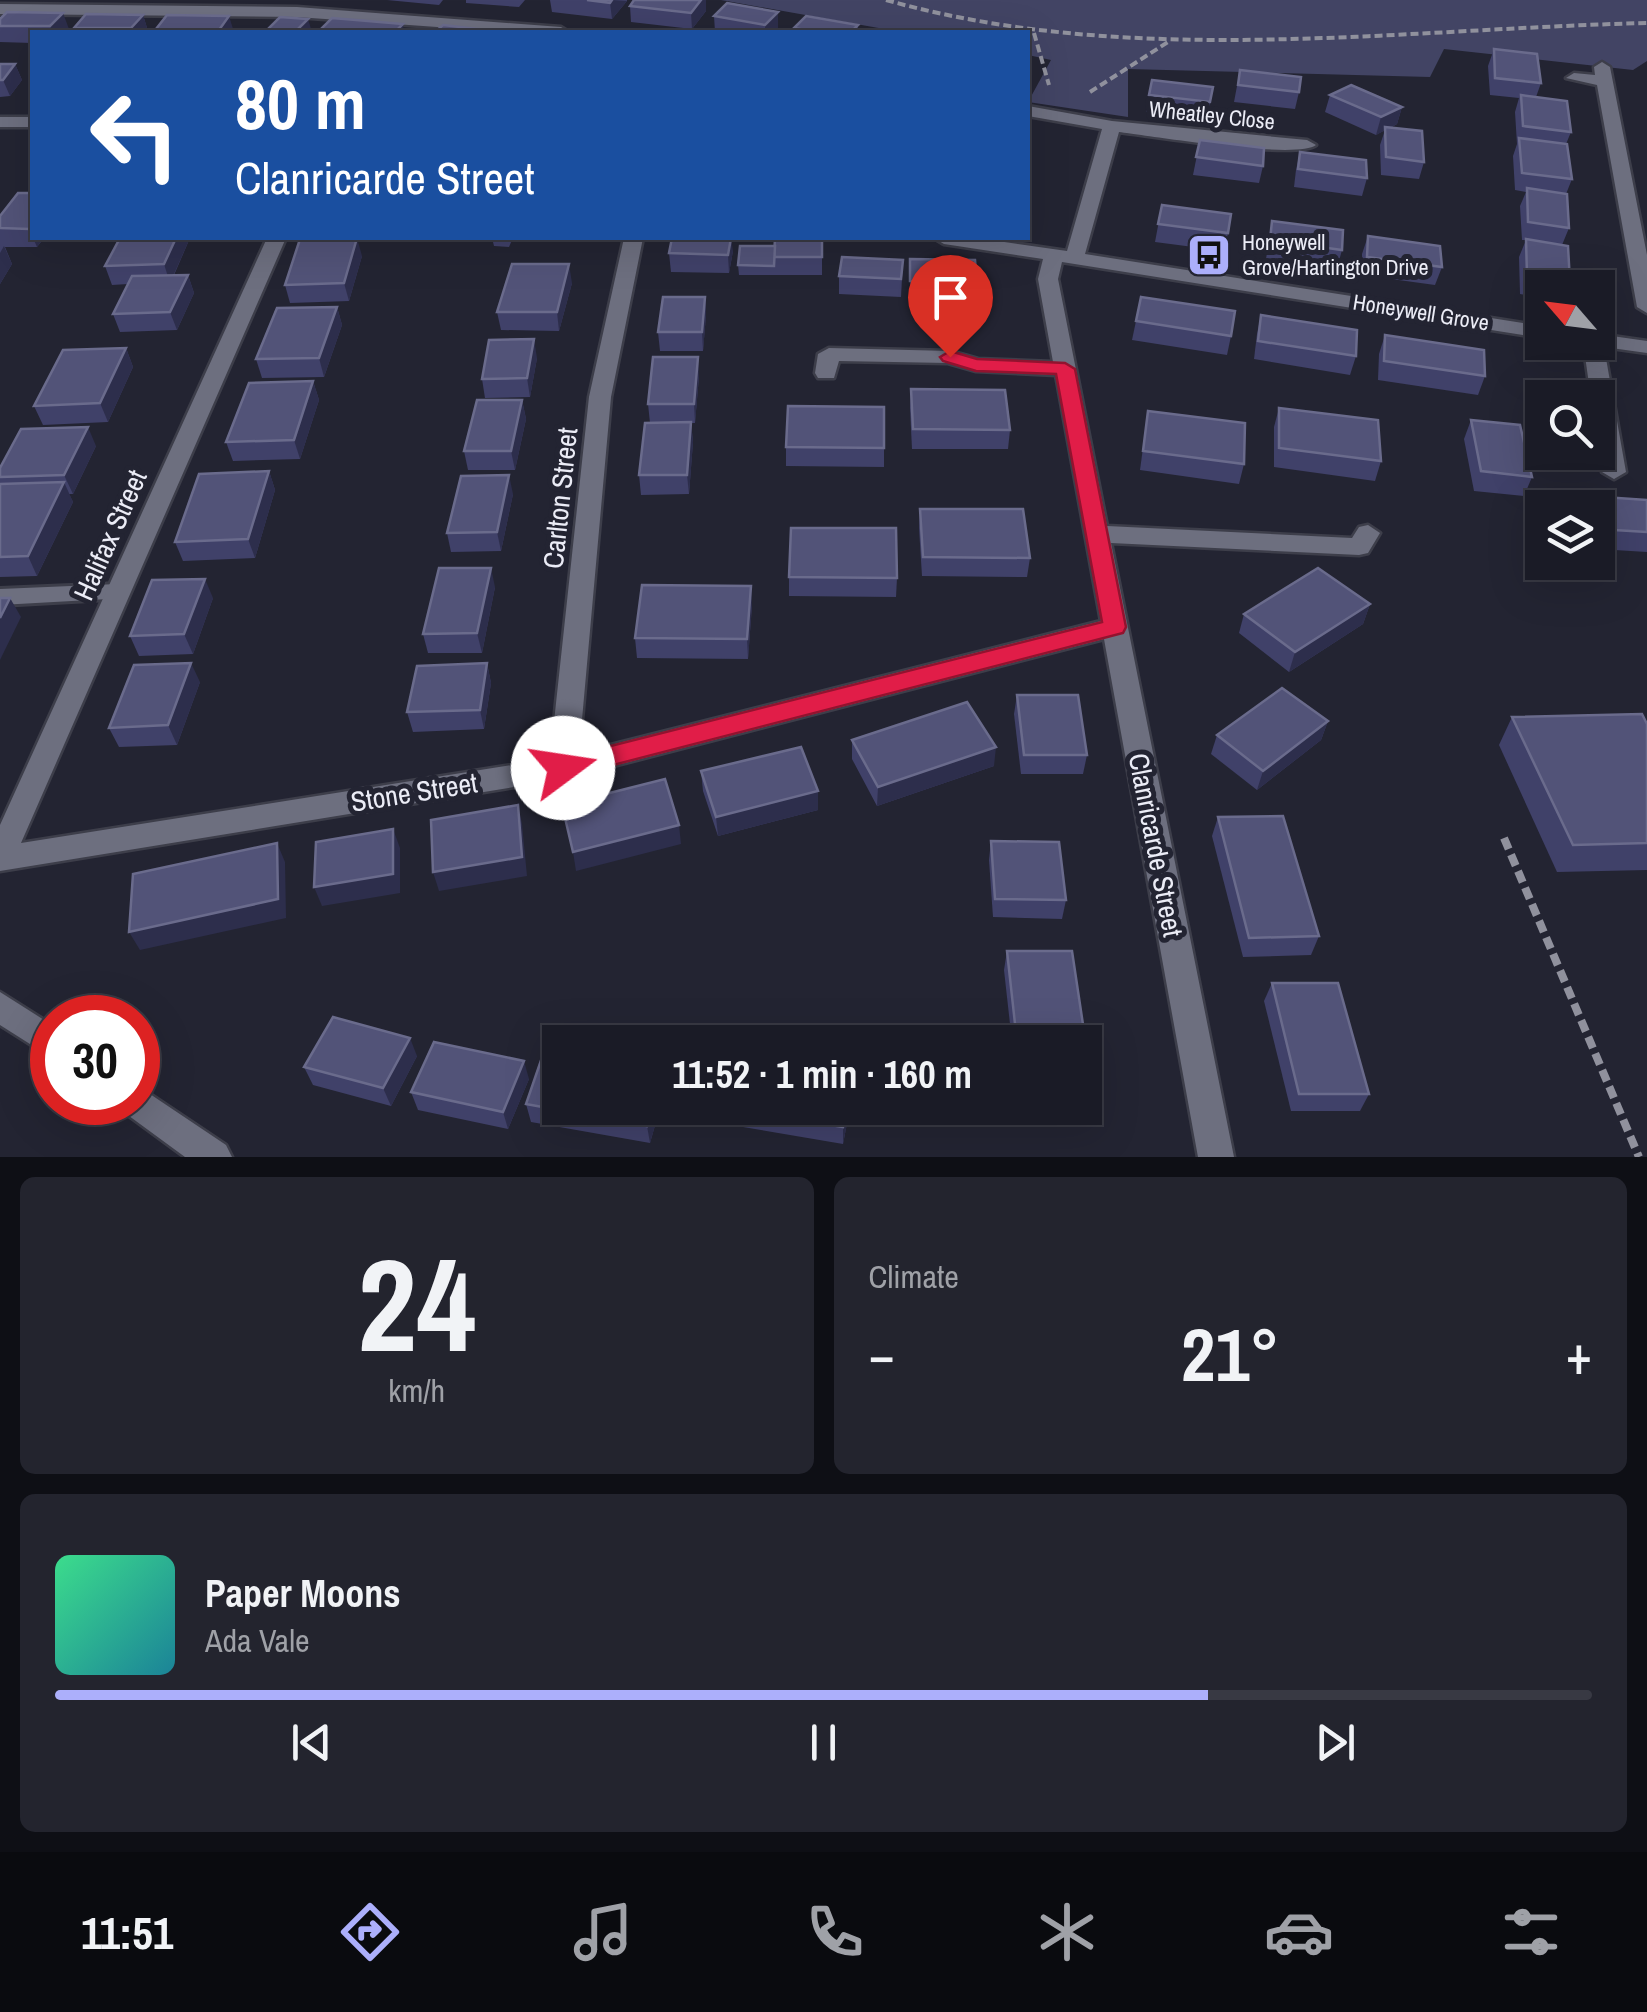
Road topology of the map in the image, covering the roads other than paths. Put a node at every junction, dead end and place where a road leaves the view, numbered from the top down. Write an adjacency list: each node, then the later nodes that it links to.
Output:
1 (0, 9): 2 (street)
2 (535, 30)
3 (1574, 78): 13 (street)
4 (1030, 111): 6 (street, Wheatley Close)
5 (6, 122): 7 (street)
6 (1112, 126): 8 (street, Wheatley Close); 12 (street, Clanricarde Street)
7 (0, 138)
8 (1306, 144)
9 (275, 240): 23 (street, Halifax Street)
10 (633, 240): 26 (street, Carlton Street)
11 (958, 240): 12 (street, Honeywell Grove)
12 (1065, 255): 14 (street, Honeywell Grove); 18 (street, Clanricarde Street)
13 (1647, 307)
14 (1525, 329)
15 (1615, 344): 16 (street)
16 (1647, 347)
17 (1598, 360): 20 (street)
18 (1065, 369): 19 (street); 22 (street, Clanricarde Street)
19 (826, 373)
20 (1614, 472)
21 (1368, 532): 22 (street)
22 (1097, 534): 25 (street, Clanricarde Street)
23 (118, 592): 24 (lane); 27 (street, Halifax Street)
24 (0, 596)
25 (1114, 627): 26 (street, Stone Street); 32 (street, Clanricarde Street)
26 (563, 768): 27 (street, Stone Street)
27 (0, 859)
28 (0, 1006): 29 (street)
29 (30, 1028)
30 (160, 1119): 31 (street)
31 (214, 1157)
32 (1216, 1157)

